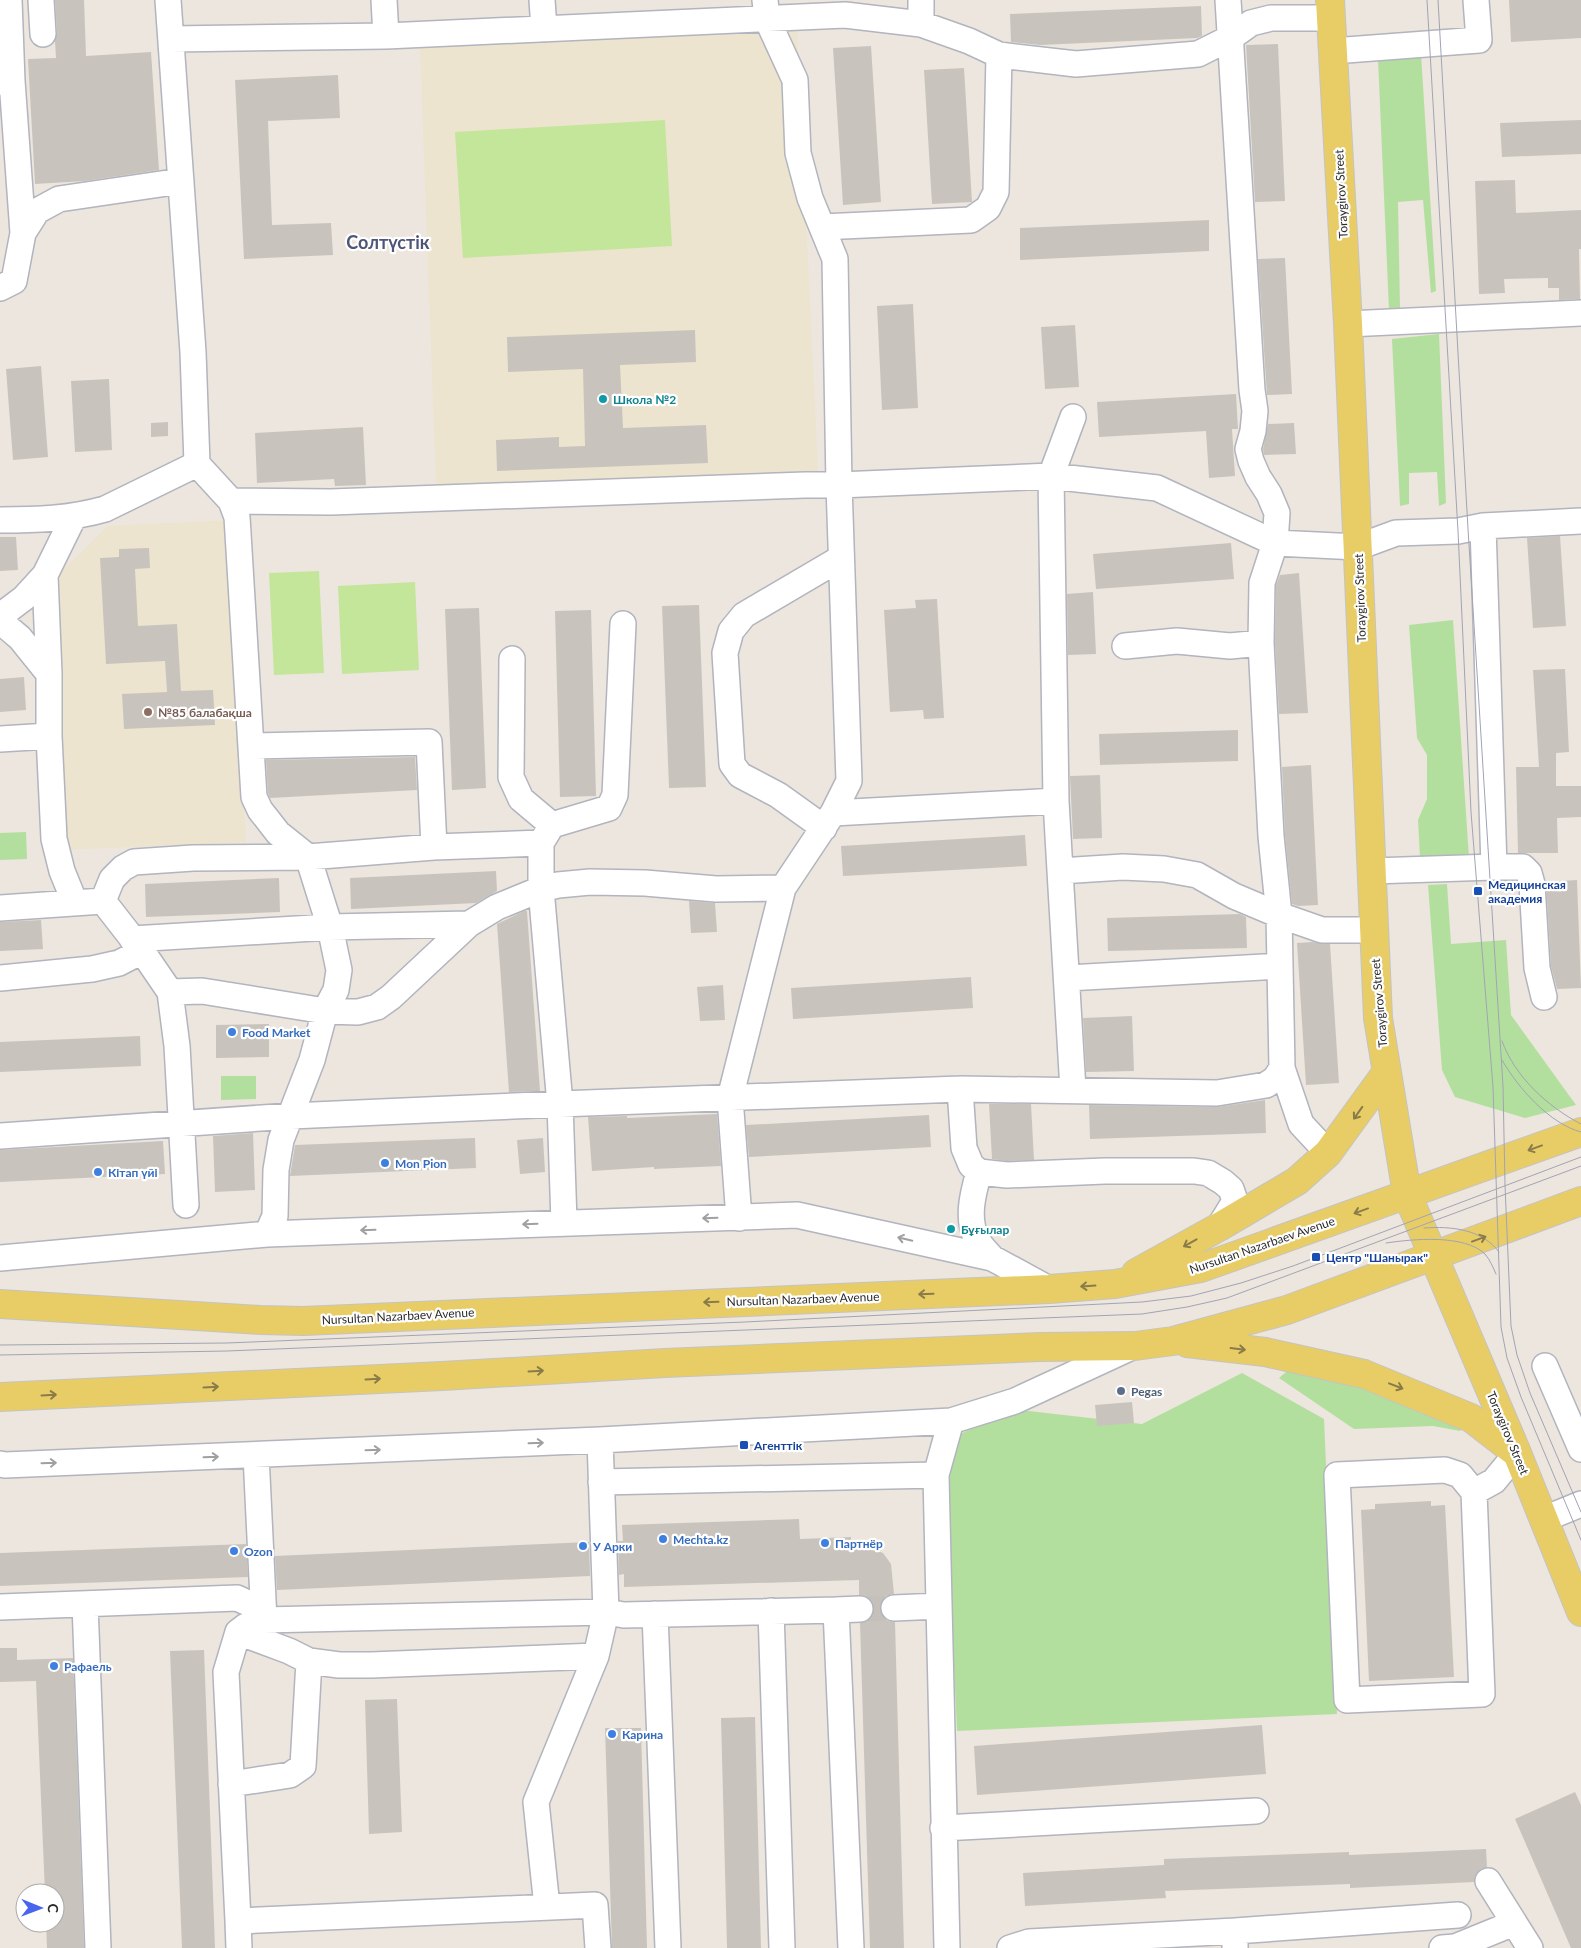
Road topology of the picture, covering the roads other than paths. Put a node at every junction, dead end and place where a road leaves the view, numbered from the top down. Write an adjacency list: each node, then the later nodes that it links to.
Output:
1 (42, 0): 14 (lane)
2 (168, 0): 17 (lane)
3 (384, 0): 15 (lane)
4 (542, 0): 13 (lane)
5 (1228, 0): 16 (lane)
6 (1476, 0): 18 (lane)
7 (844, 7): 10 (lane); 12 (lane)
8 (1331, 9): 16 (lane); 18 (main road, Toraygirov Street)
9 (6, 10): 20 (lane)
10 (766, 10): 11 (lane); 22 (lane)
11 (697, 11): 13 (lane)
12 (921, 12): 19 (lane)
13 (544, 29): 15 (lane)
14 (43, 34)
15 (386, 36): 17 (lane)
16 (1230, 38): 19 (lane); 36 (lane)
17 (171, 39): 21 (lane)
18 (1333, 51): 26 (main road, Toraygirov Street)
19 (999, 55): 22 (lane)
20 (6, 81): 23 (lane)
21 (181, 181): 23 (lane); 28 (lane)
22 (822, 227): 30 (lane)
23 (23, 233): 24 (lane)
24 (0, 288)
25 (1581, 313): 26 (lane)
26 (1348, 324): 37 (main road, Toraygirov Street)
27 (1073, 417): 29 (lane)
28 (197, 464): 31 (lane); 32 (lane)
29 (1051, 476): 30 (lane); 36 (lane); 50 (lane)
30 (839, 485): 31 (lane); 38 (lane)
31 (231, 501): 49 (lane)
32 (74, 516): 33 (lane); 39 (lane)
33 (0, 520)
34 (1581, 521): 35 (lane)
35 (1483, 526): 37 (lane); 55 (lane)
36 (1275, 543): 37 (lane); 43 (lane)
37 (1358, 547): 57 (main road, Toraygirov Street)
38 (841, 558): 51 (lane); 51 (lane)
39 (46, 575): 40 (lane); 46 (lane)
40 (0, 616)
41 (0, 621): 46 (lane)
42 (623, 624): 52 (lane)
43 (1261, 643): 44 (lane); 63 (lane)
44 (1125, 646)
45 (512, 659): 52 (lane)
46 (49, 674): 47 (lane)
47 (49, 736): 48 (lane); 61 (lane)
48 (0, 739)
49 (252, 746): 53 (lane); 54 (lane)
50 (1056, 802): 51 (lane); 56 (lane)
51 (828, 820): 58 (lane)
52 (547, 834): 53 (lane); 59 (lane)
53 (434, 847): 54 (lane)
54 (308, 857): 60 (lane); 65 (lane)
55 (1494, 867): 57 (lane); 72 (lane)
56 (1060, 871): 63 (lane); 70 (lane)
57 (1372, 871): 66 (main road, Toraygirov Street)
58 (783, 888): 59 (lane); 78 (lane)
59 (541, 889): 64 (lane); 79 (lane)
60 (103, 901): 61 (lane); 67 (lane)
61 (75, 903): 62 (lane)
62 (0, 908)
63 (1280, 915): 66 (lane); 68 (lane)
64 (469, 924): 65 (lane); 73 (lane)
65 (330, 927): 67 (lane); 73 (lane)
66 (1374, 930): 75 (main road, Toraygirov Street)
67 (137, 945): 69 (lane); 71 (lane)
68 (1280, 966): 70 (lane); 74 (lane)
69 (0, 978)
70 (1068, 978): 77 (lane)
71 (170, 992): 73 (lane); 81 (lane)
72 (1544, 997)
73 (325, 1011): 80 (lane)
74 (1282, 1068): 77 (lane); 84 (lane)
75 (1386, 1073): 84 (main road, one-way to 84); 86 (main road, Toraygirov Street)
76 (960, 1089): 77 (lane); 78 (lane); 85 (lane)
77 (1073, 1090)
78 (730, 1098): 79 (lane); 89 (lane)
79 (560, 1104): 80 (lane); 90 (lane)
80 (291, 1116): 81 (lane); 92 (lane)
81 (181, 1122): 83 (lane); 88 (lane)
82 (1581, 1132): 86 (main road, Nursultan Nazarbaev Avenue, one-way to 86)
83 (0, 1136)
84 (1328, 1153): 91 (main road)
85 (979, 1172): 91 (lane); 95 (lane)
86 (1407, 1194): 93 (main road, Toraygirov Street); 96 (main road, Nursultan Nazarbaev Avenue, one-way to 96)
87 (1581, 1201): 93 (main road, one-way to 87)
88 (186, 1206)
89 (739, 1218): 90 (lane, one-way to 90); 95 (lane, one-way to 89)
90 (564, 1222): 92 (lane, one-way to 92)
91 (1219, 1227): 96 (main road, one-way to 96)
92 (267, 1234): 94 (lane)
93 (1433, 1256): 99 (main road); 106 (main road, Toraygirov Street)
94 (0, 1258)
95 (992, 1258): 97 (lane)
96 (1115, 1284): 97 (main road, Nursultan Nazarbaev Avenue, one-way to 97)
97 (1049, 1289): 98 (main road, Nursultan Nazarbaev Avenue, one-way to 98)
98 (0, 1304)
99 (1173, 1341): 100 (main road); 106 (main road, one-way to 106)
100 (1135, 1346): 102 (main road, one-way to 100); 103 (lane)
101 (1545, 1366): 105 (lane)
102 (0, 1397)
103 (951, 1420): 104 (lane); 109 (lane)
104 (600, 1440): 107 (lane, one-way to 104); 110 (lane)
105 (1581, 1449)
106 (1517, 1453): 111 (lane); 113 (main road, Toraygirov Street)
107 (256, 1455): 108 (lane, one-way to 107); 122 (lane)
108 (0, 1464)
109 (936, 1474): 110 (lane); 115 (lane)
110 (601, 1482): 119 (lane)
111 (1474, 1492): 111 (lane)
112 (1581, 1504): 113 (lane)
113 (1544, 1519): 120 (main road, Toraygirov Street)
114 (85, 1604): 116 (lane); 122 (lane); 136 (lane)
115 (938, 1606): 117 (lane); 128 (lane)
116 (0, 1607)
117 (894, 1608)
118 (771, 1611): 121 (lane); 140 (lane); 141 (lane)
119 (606, 1612): 121 (lane); 122 (lane); 124 (lane)
120 (1581, 1612)
121 (655, 1614): 139 (lane)
122 (264, 1620): 123 (lane)
123 (238, 1632): 125 (lane); 126 (lane)
124 (596, 1656): 125 (lane); 130 (lane)
125 (309, 1661): 126 (lane)
126 (231, 1784): 132 (lane)
127 (1256, 1811): 128 (lane)
128 (943, 1828): 142 (lane)
129 (1488, 1882): 133 (lane)
130 (547, 1907): 132 (lane); 138 (lane)
131 (1458, 1915): 134 (lane)
132 (238, 1921): 137 (lane)
133 (1514, 1923): 135 (lane); 144 (lane)
134 (1235, 1940): 143 (lane)
135 (1454, 1947)
136 (98, 1948)
137 (239, 1948)
138 (598, 1948)
139 (668, 1948)
140 (782, 1948)
141 (852, 1948)
142 (947, 1948)
143 (1010, 1948)
144 (1530, 1948)

